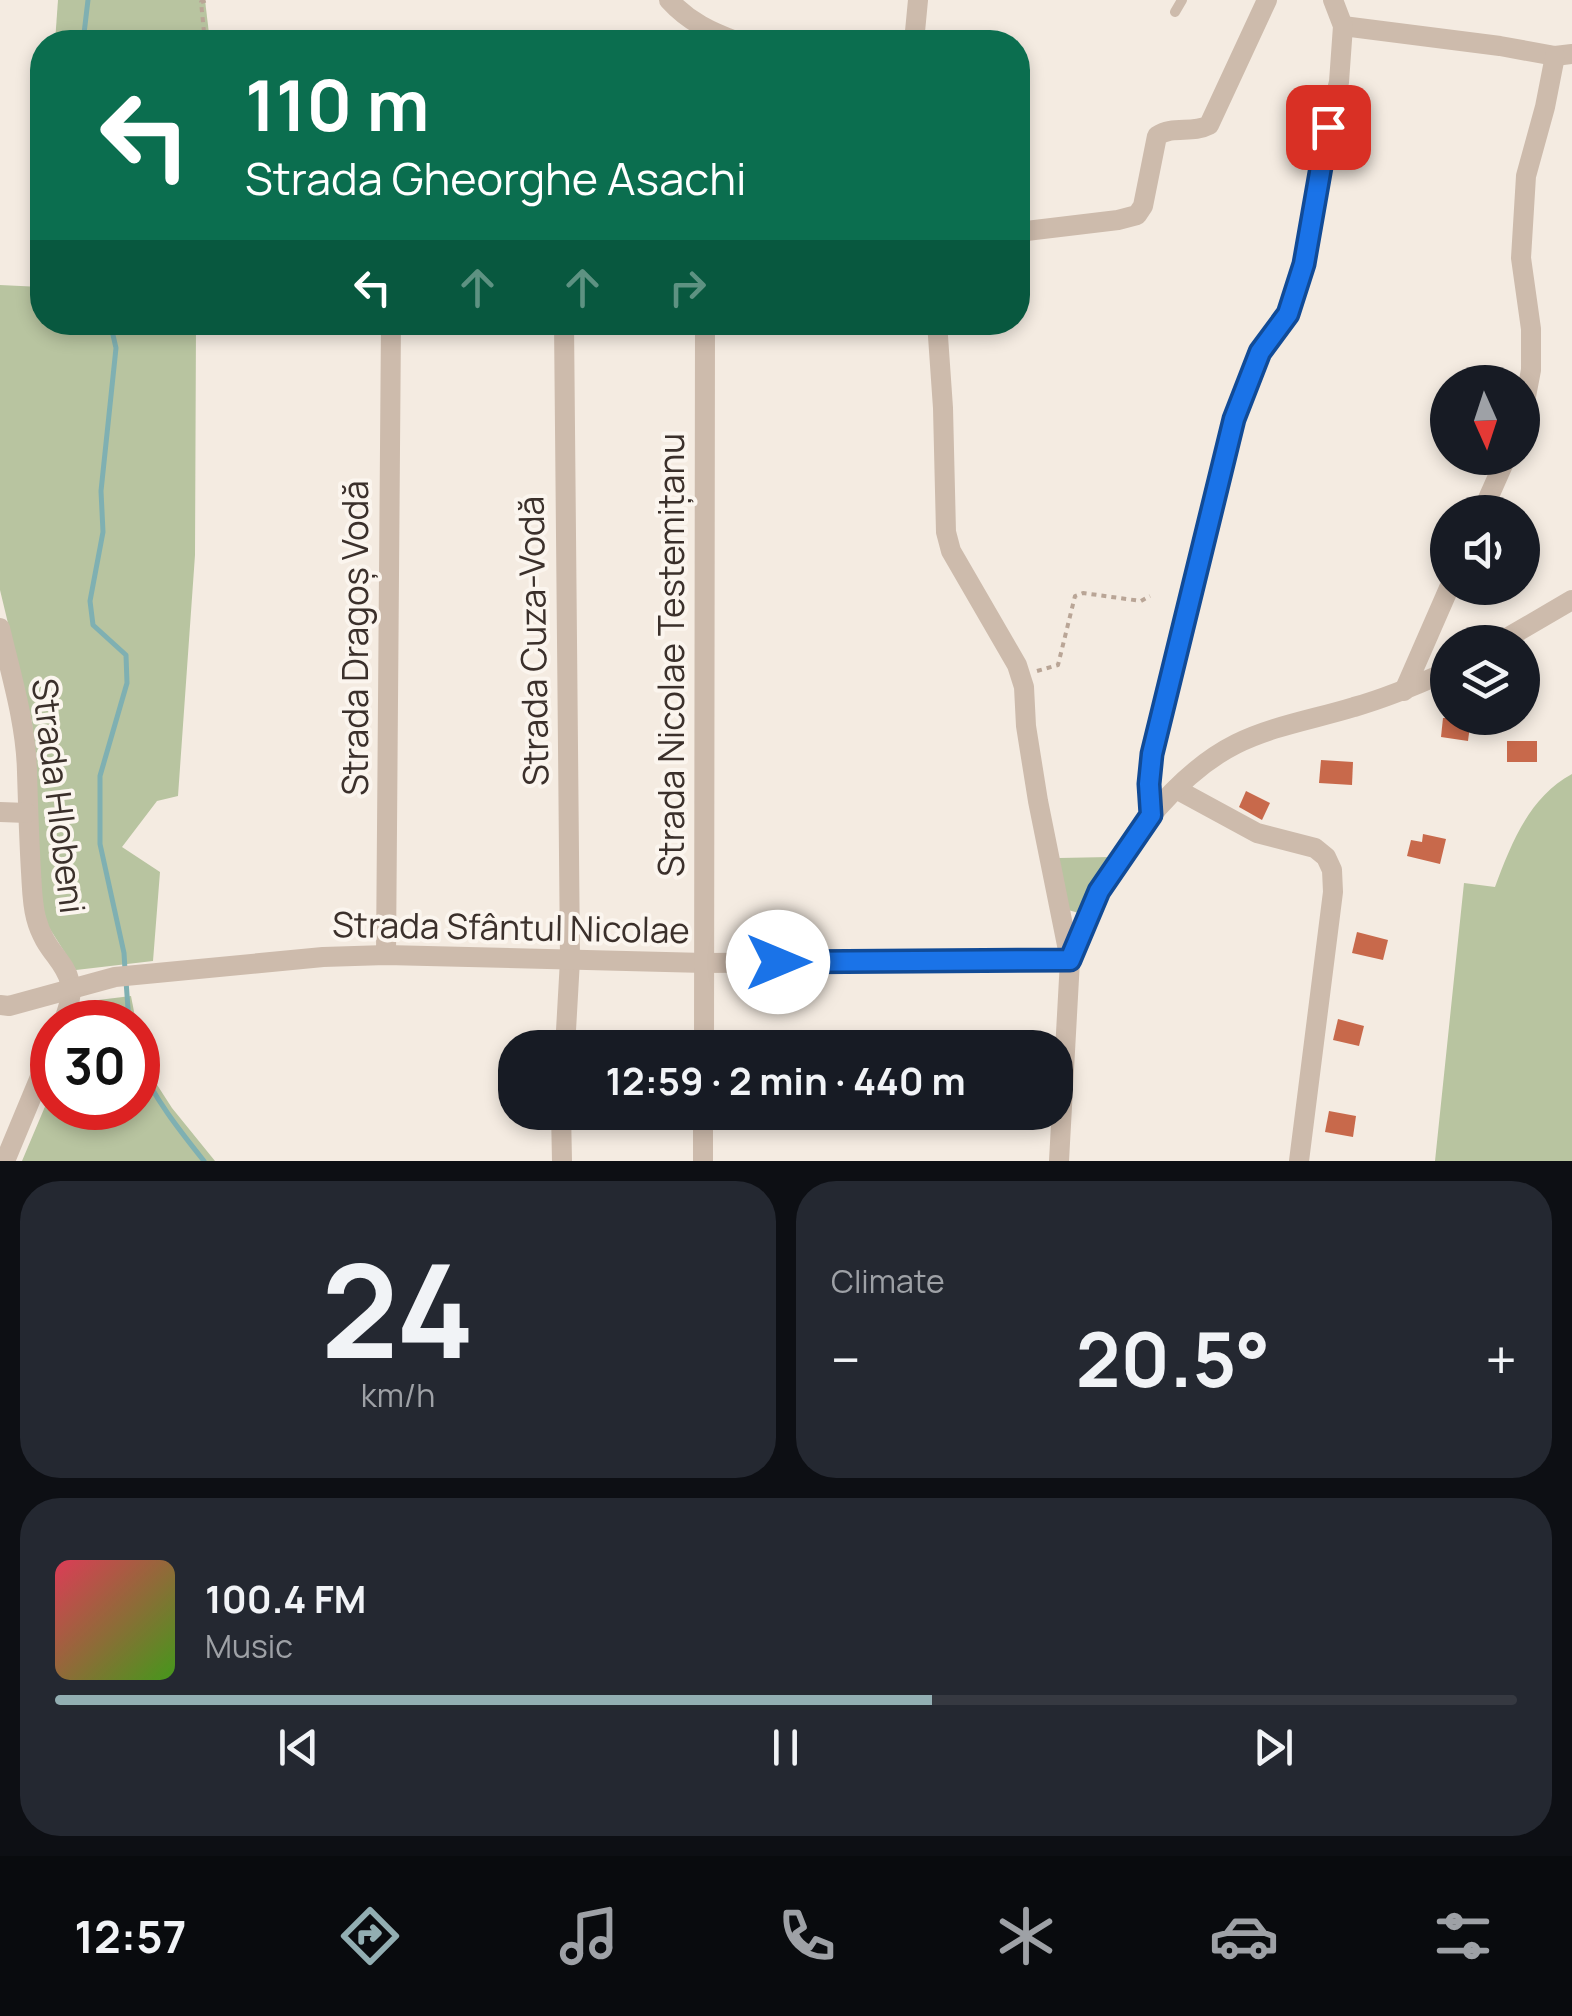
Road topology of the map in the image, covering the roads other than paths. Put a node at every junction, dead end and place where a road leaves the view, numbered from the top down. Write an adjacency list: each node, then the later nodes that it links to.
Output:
1 (669, 0): 8 (street)
2 (918, 0): 9 (street)
3 (1182, 0): 6 (lane)
4 (1268, 0): 11 (street)
5 (1333, 0): 7 (street)
6 (1175, 12)
7 (1342, 26): 10 (street); 26 (street)
8 (707, 30)
9 (915, 30)
10 (1564, 55): 16 (street)
11 (1030, 231)
12 (391, 335): 27 (street, Strada Dragoș Vodă)
13 (564, 335): 28 (street, Strada Cuza-Vodă)
14 (704, 335): 30 (street, Strada Nicolae Testemițanu)
15 (937, 335): 29 (street)
16 (1530, 365)
17 (1572, 600): 19 (street)
18 (1442, 605): 22 (street)
19 (1529, 625)
20 (0, 628): 25 (street, Strada Hlobeni)
21 (1430, 679): 22 (street)
22 (1404, 690): 23 (street)
23 (1176, 790): 26 (street); 43 (street)
24 (0, 812): 25 (street)
25 (27, 813): 31 (street, Strada Hlobeni)
26 (1151, 815): 29 (street)
27 (386, 954): 28 (street, Strada Sfântul Nicolae); 31 (street, Strada Sfântul Nicolae)
28 (570, 960): 30 (street, Strada Sfântul Nicolae); 34 (street, Strada Cuza-Vodă)
29 (1070, 960): 30 (street, Strada Sfântul Nicolae); 42 (street)
30 (705, 963): 35 (street, Strada Nicolae Testemițanu)
31 (73, 988): 32 (street); 33 (street, Strada Sfântul Nicolae)
32 (71, 1000)
33 (0, 1005)
34 (566, 1030)
35 (704, 1030)
36 (30, 1101): 39 (street)
37 (562, 1130): 40 (street)
38 (703, 1130): 41 (street)
39 (5, 1161)
40 (562, 1161)
41 (703, 1161)
42 (1059, 1161)
43 (1298, 1161)

